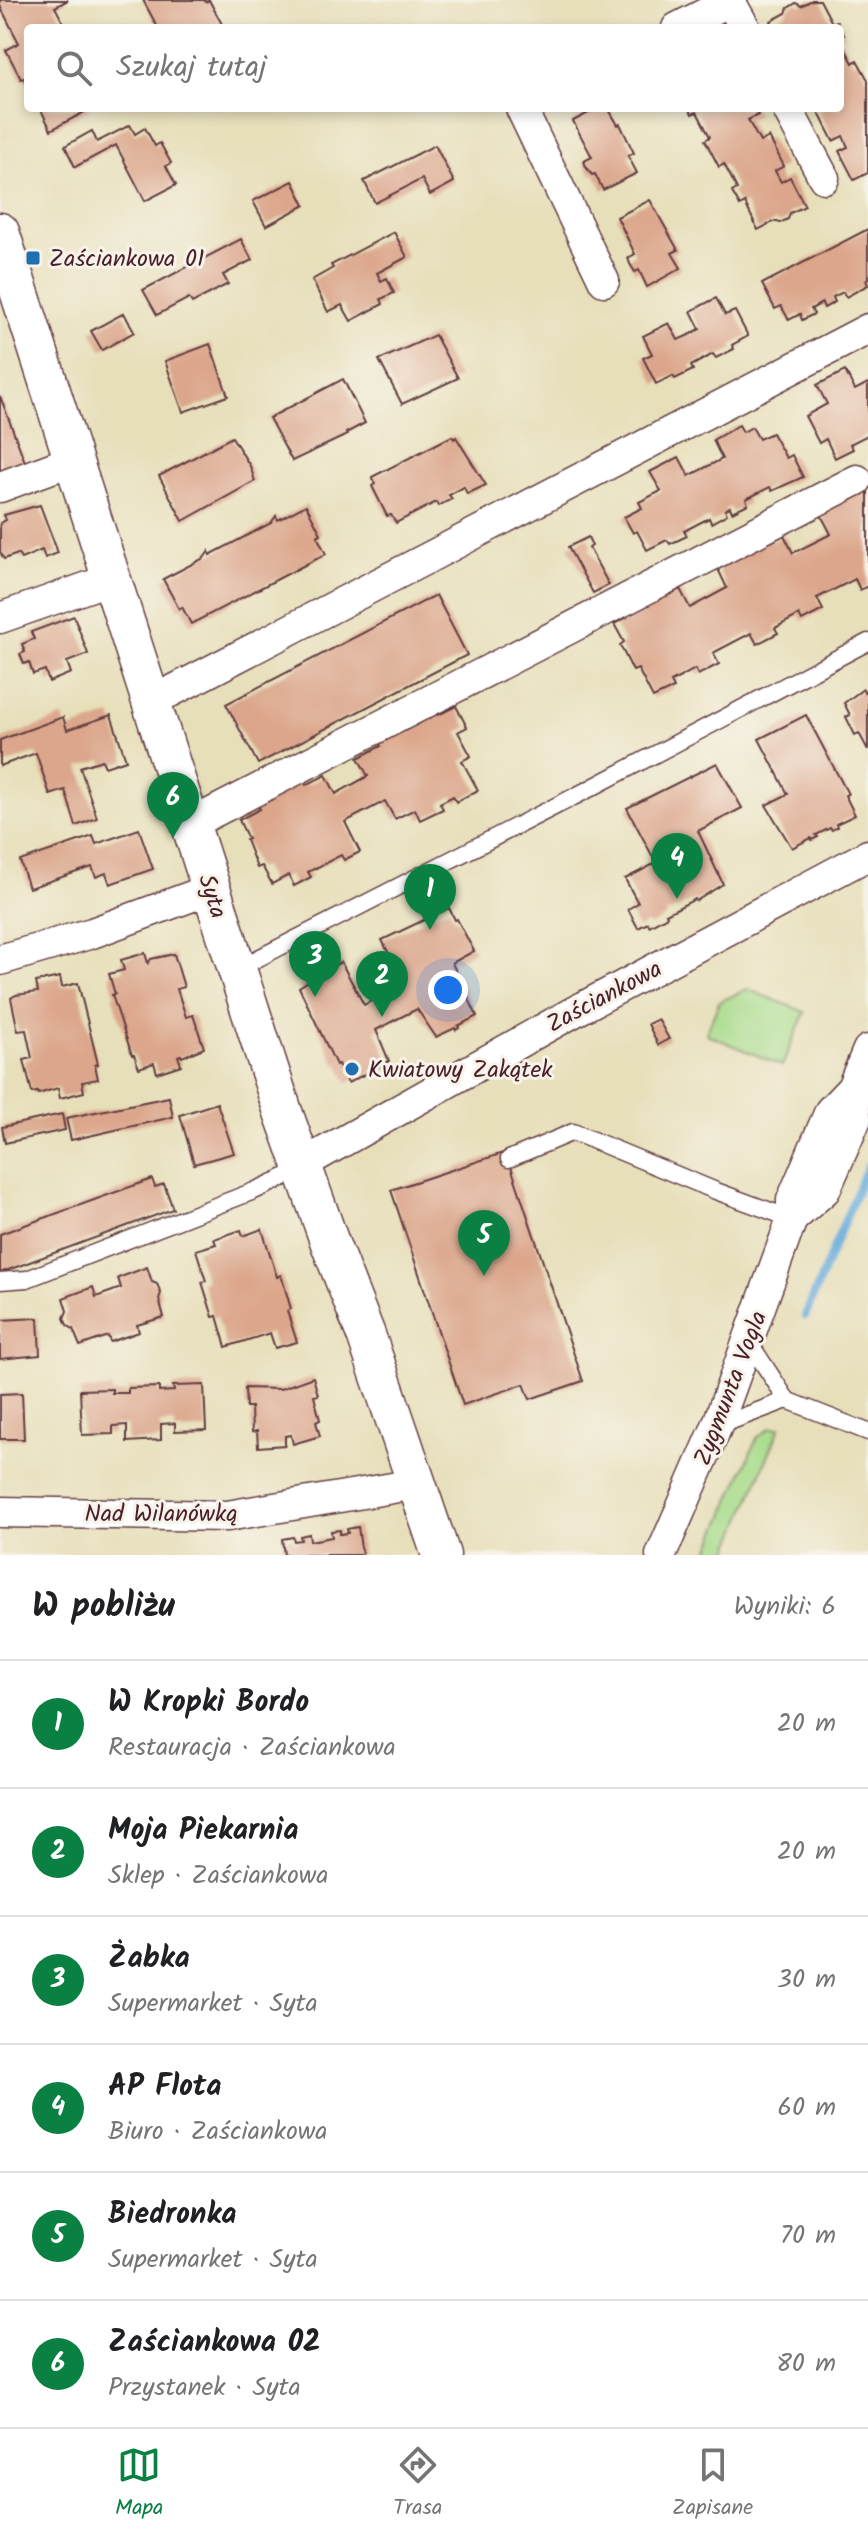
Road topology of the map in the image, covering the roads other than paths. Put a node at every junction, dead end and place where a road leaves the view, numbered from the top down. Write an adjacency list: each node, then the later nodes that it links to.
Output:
1 (731, 0): 2 (street); 3 (street)
2 (685, 24)
3 (743, 24)
4 (523, 112): 8 (street)
5 (789, 112): 6 (street)
6 (824, 178)
7 (0, 232): 10 (street, Syta)
8 (604, 281)
9 (868, 329): 16 (street)
10 (73, 460): 12 (street); 13 (street, Syta)
11 (857, 480): 17 (street)
12 (0, 487)
13 (111, 579): 14 (street); 16 (street, Syta)
14 (0, 618)
15 (868, 642): 21 (lane)
16 (150, 699): 17 (street, Syta)
17 (190, 822): 19 (street, Syta)
18 (868, 855): 25 (street, Zaściankowa)
19 (211, 889): 20 (street); 21 (street, Syta)
20 (0, 960)
21 (237, 969): 25 (street, Syta)
22 (868, 1050): 23 (street, Zygmunta Vogla)
23 (860, 1092): 26 (street, Zygmunta Vogla)
24 (509, 1159): 26 (lane)
25 (301, 1165): 27 (lane); 32 (street, Syta)
26 (792, 1219): 28 (street, Zygmunta Vogla)
27 (0, 1281)
28 (749, 1342): 29 (lane); 30 (street, Zygmunta Vogla)
29 (787, 1400): 30 (lane); 31 (lane)
30 (717, 1426): 35 (street, Zygmunta Vogla)
31 (868, 1432)
32 (416, 1484): 33 (street, Nad Wilanówką); 34 (street, Syta)
33 (0, 1512)
34 (441, 1555)
35 (661, 1555)

